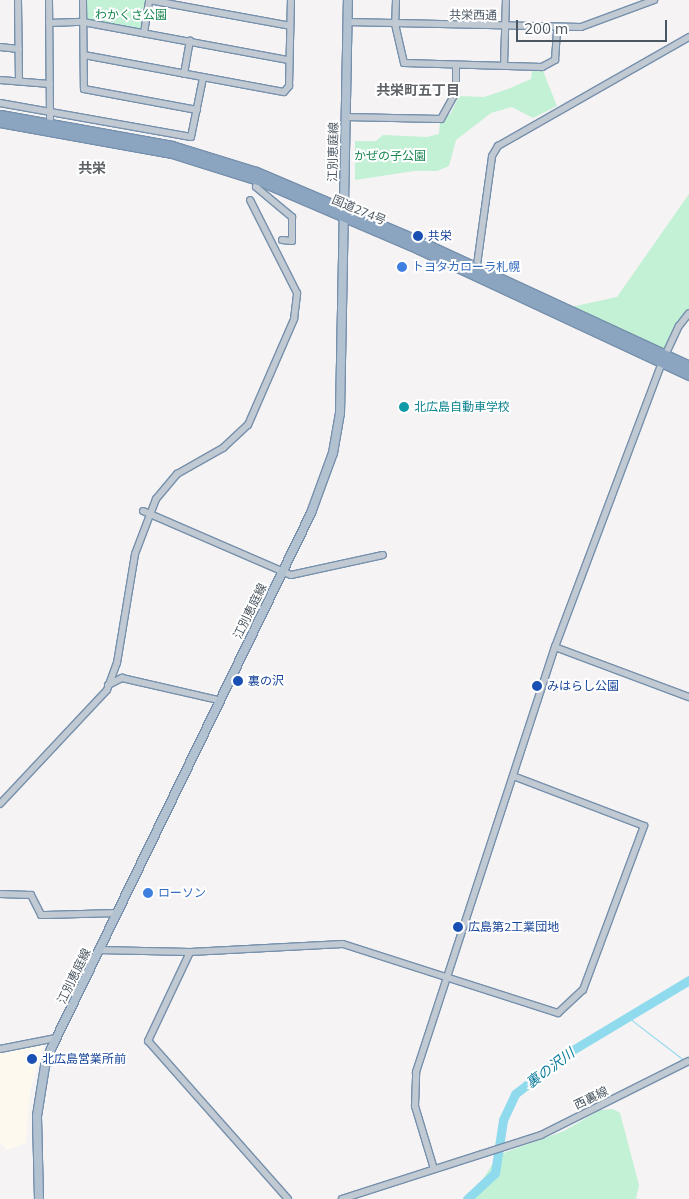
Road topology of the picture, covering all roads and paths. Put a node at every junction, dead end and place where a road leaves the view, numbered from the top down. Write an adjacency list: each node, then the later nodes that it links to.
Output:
1 (18, 0): 21 (street)
2 (49, 0): 12 (street)
3 (83, 0): 10 (street)
4 (290, 0): 14 (street)
5 (348, 0): 11 (main road, 江別恵庭線)
6 (396, 0): 13 (street)
7 (506, 0): 15 (street)
8 (654, 0): 9 (street, 共栄西通)
9 (639, 3): 16 (street, 共栄西通)
10 (83, 22): 12 (street); 17 (street); 22 (street)
11 (347, 22): 13 (street, 共栄西通); 35 (main road, 江別恵庭線)
12 (49, 23): 30 (street)
13 (396, 24): 15 (street, 共栄西通); 24 (street)
14 (290, 26): 17 (street); 23 (street)
15 (505, 27): 16 (street, 共栄西通); 25 (street)
16 (557, 28): 25 (street)
17 (144, 33): 19 (street)
18 (689, 37): 42 (street)
19 (190, 41): 23 (street); 26 (street)
20 (0, 47): 21 (street)
21 (19, 49): 29 (street)
22 (84, 55): 26 (street); 32 (street)
23 (289, 60): 27 (street)
24 (456, 64): 25 (street); 35 (street)
25 (504, 66)
26 (184, 74): 27 (street)
27 (203, 78): 32 (street)
28 (0, 80): 29 (street)
29 (19, 81): 30 (street)
30 (50, 84): 33 (street)
31 (0, 103): 33 (street)
32 (197, 110): 33 (street)
33 (52, 112): 37 (street)
34 (0, 115): 37 (highway, 国道274号)
35 (345, 117): 40 (main road, 江別恵庭線)
36 (0, 122): 37 (highway, 国道274号)
37 (50, 127): 38 (highway, 国道274号); 40 (highway, 国道274号)
38 (258, 180): 40 (highway, 国道274号); 41 (street)
39 (250, 200): 48 (street)
40 (345, 213): 42 (highway, 国道274号); 50 (main road, 江別恵庭線)
41 (282, 240)
42 (476, 272): 44 (highway, 国道274号)
43 (689, 313): 44 (street)
44 (663, 359): 45 (highway, 国道274号); 46 (highway, 国道274号); 51 (street)
45 (689, 366)
46 (689, 375)
47 (143, 511): 48 (street)
48 (150, 515): 50 (street); 52 (street)
49 (383, 555): 50 (street)
50 (282, 571): 54 (main road, 江別恵庭線)
51 (555, 647): 53 (street); 55 (street)
52 (108, 685): 54 (street); 56 (street)
53 (689, 697)
54 (218, 700): 58 (main road, 江別恵庭線)
55 (512, 776): 61 (street); 61 (street)
56 (0, 804)
57 (0, 894): 58 (street)
58 (117, 913): 59 (main road, 江別恵庭線)
59 (98, 950): 60 (street); 62 (main road, 江別恵庭線)
60 (190, 952): 61 (street); 68 (street)
61 (446, 978): 66 (street)
62 (56, 1038): 63 (street); 67 (main road, 江別恵庭線)
63 (0, 1049)
64 (686, 1063): 65 (street); 66 (street, 西裏線)
65 (689, 1071)
66 (434, 1170): 69 (street)
67 (39, 1199)
68 (288, 1199)
69 (342, 1199)

